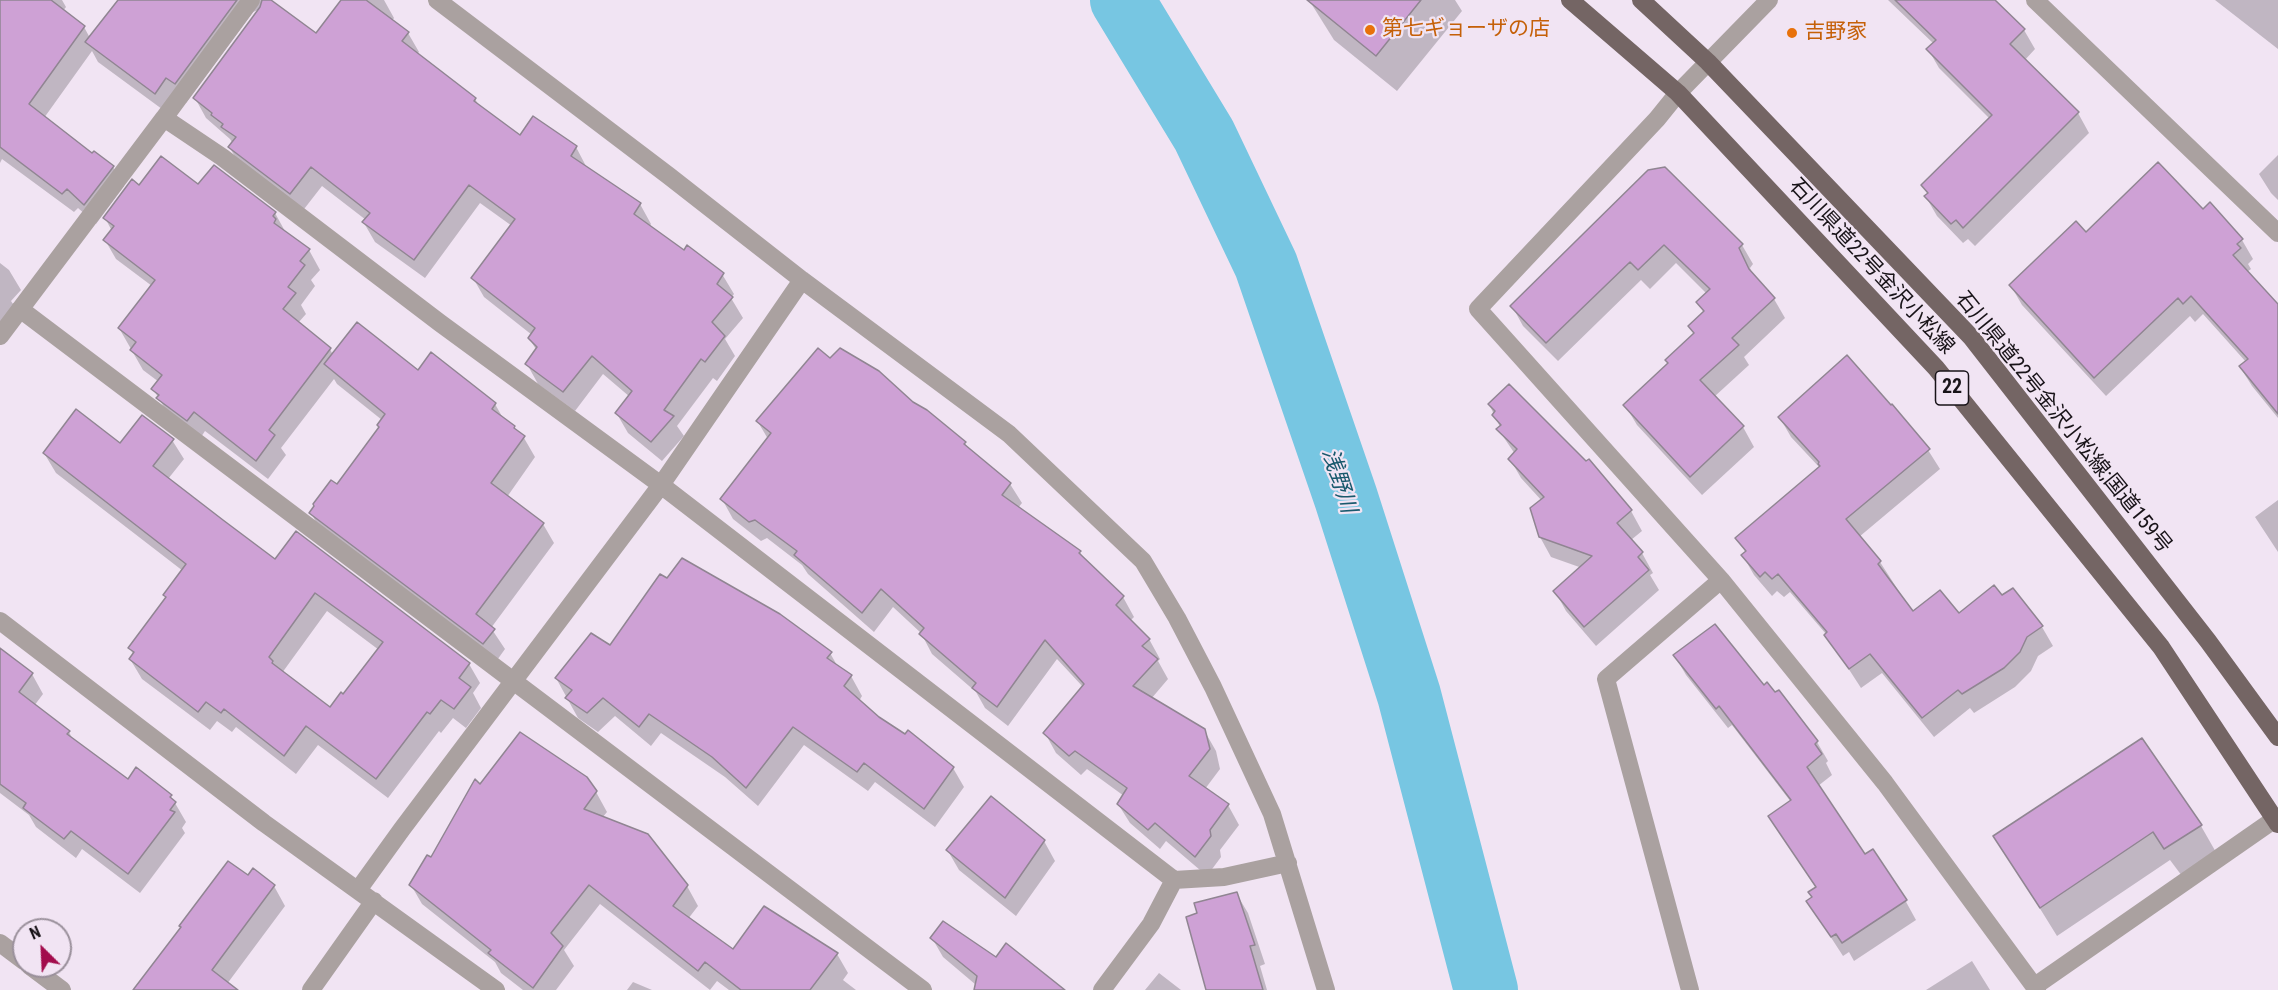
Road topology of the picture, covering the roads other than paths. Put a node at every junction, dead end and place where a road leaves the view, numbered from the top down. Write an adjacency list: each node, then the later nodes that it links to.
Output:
1 (251, 0): 9 (street)
2 (437, 0): 11 (street)
3 (1570, 0): 8 (main road, 石川県道22号金沢小松線 / 22)
4 (1641, 0): 7 (main road, 石川県道22号金沢小松線;国道159号 / 22)
5 (1769, 0): 7 (street)
6 (2035, 0): 10 (street)
7 (1708, 63): 8 (street); 18 (main road, 石川県道22号金沢小松線;国道159号 / 22)
8 (1678, 93): 15 (street); 19 (main road, 石川県道22号金沢小松線 / 22)
9 (164, 118): 12 (street); 14 (street)
10 (2278, 233)
11 (802, 280): 14 (street); 20 (street)
12 (20, 309): 13 (street); 17 (street)
13 (0, 336)
14 (661, 485): 17 (street); 21 (street)
15 (1721, 580): 25 (street); 32 (street)
16 (0, 621): 22 (street)
17 (514, 680): 22 (street); 29 (street)
18 (2278, 737)
19 (2277, 822): 25 (street)
20 (1288, 863): 21 (street); 31 (street)
21 (1174, 880): 30 (street)
22 (358, 890): 23 (street)
23 (374, 901): 27 (street); 28 (street)
24 (46, 978): 26 (street)
25 (2036, 988)
26 (62, 990)
27 (311, 990)
28 (496, 990)
29 (923, 990)
30 (1102, 990)
31 (1326, 990)
32 (1690, 990)

